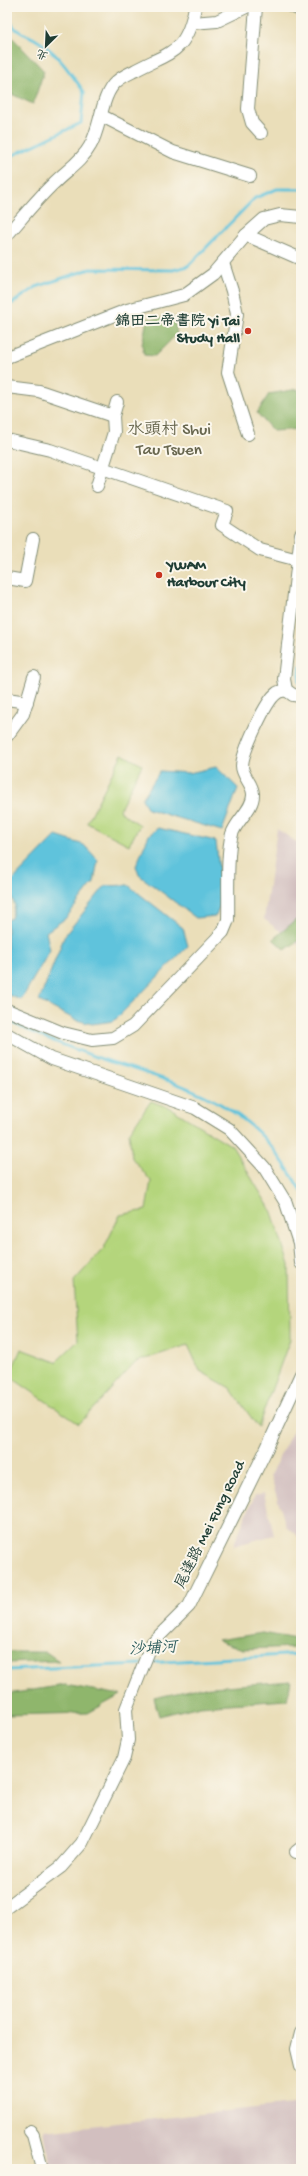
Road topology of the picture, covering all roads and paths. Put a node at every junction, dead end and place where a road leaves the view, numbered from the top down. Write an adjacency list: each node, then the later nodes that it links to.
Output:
1 (195, 7): 6 (street)
2 (246, 7): 6 (street)
3 (256, 7): 8 (street)
4 (294, 7): 5 (street)
5 (301, 10)
6 (192, 23): 7 (street)
7 (102, 116): 9 (street); 11 (street)
8 (261, 133)
9 (250, 176)
10 (301, 217): 12 (street)
11 (7, 235)
12 (246, 235): 13 (street); 14 (street)
13 (301, 259)
14 (223, 263): 15 (street); 19 (street)
15 (7, 357)
16 (7, 387): 18 (street)
17 (117, 402): 18 (street)
18 (112, 416): 21 (street)
19 (248, 434)
20 (7, 440): 21 (street)
21 (101, 469): 22 (street); 25 (street)
22 (97, 486)
23 (301, 534): 25 (street)
24 (33, 539): 26 (street)
25 (298, 560): 28 (street)
26 (7, 578)
27 (34, 677): 31 (street)
28 (286, 690): 29 (street); 33 (street)
29 (301, 696)
30 (7, 700): 31 (street)
31 (27, 702): 32 (street)
32 (7, 736)
33 (7, 1010)
34 (7, 1034): 35 (street)
35 (301, 1263)
36 (301, 1374): 37 (street, 尾逢路 Mei Fung Road)
37 (7, 1907)
38 (301, 2034): 39 (street)
39 (301, 2066)
40 (30, 2131): 41 (street)
41 (42, 2169)

